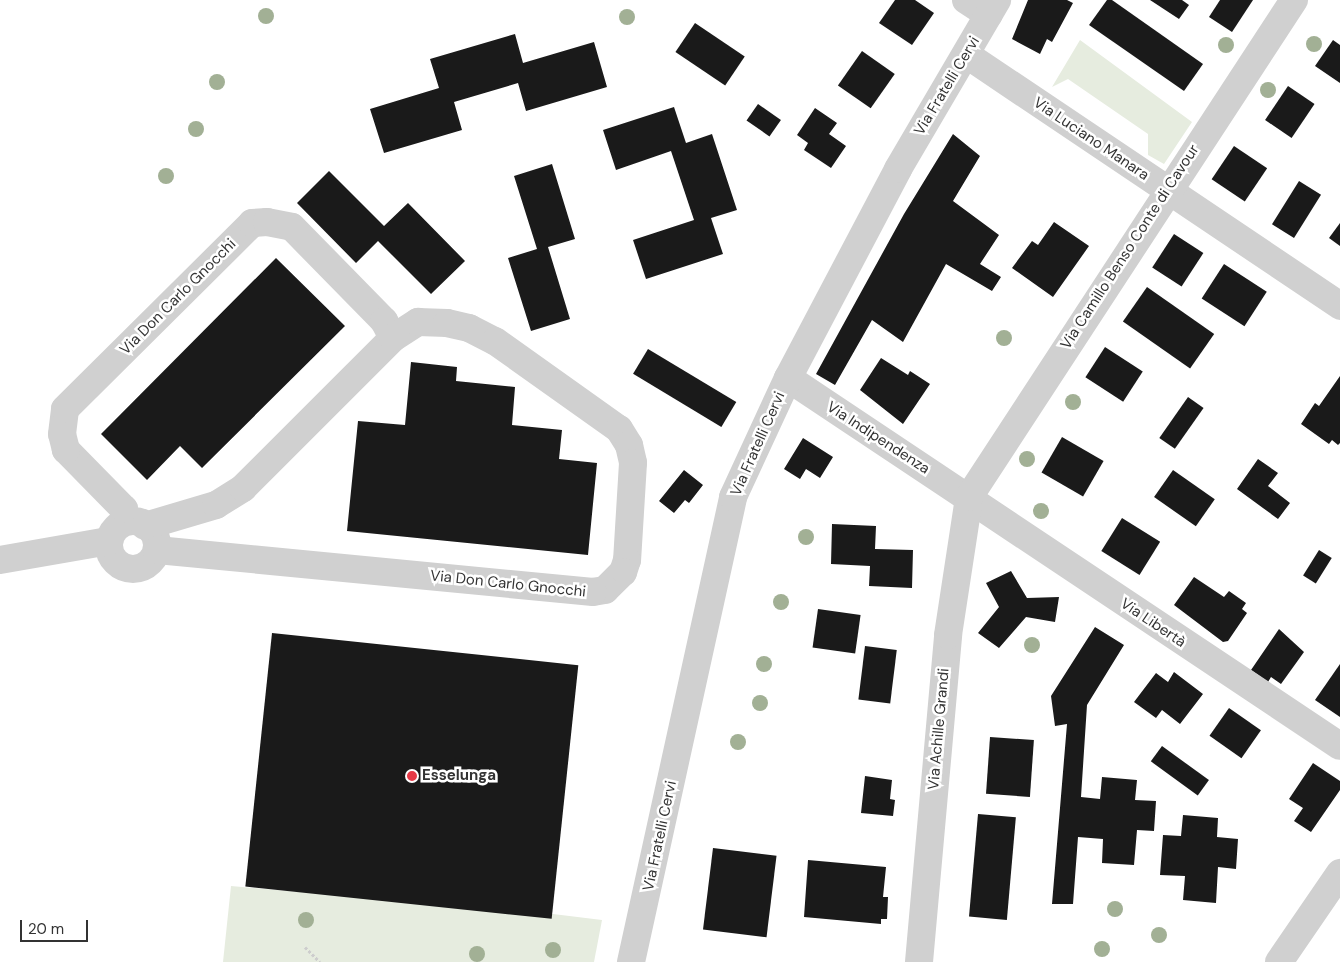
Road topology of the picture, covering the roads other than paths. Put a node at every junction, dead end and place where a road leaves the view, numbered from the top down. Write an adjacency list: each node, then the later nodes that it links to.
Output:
1 (966, 0): 3 (street)
2 (1294, 0): 5 (street, Via Camillo Benso Conte di Cavour)
3 (993, 7): 4 (street, Via Fratelli Cervi)
4 (967, 55): 5 (street, Via Luciano Manara); 8 (street, Via Fratelli Cervi)
5 (1166, 190): 6 (street, Via Luciano Manara); 9 (street, Via Camillo Benso Conte di Cavour)
6 (1340, 306)
7 (393, 338): 10 (street, Via Don Carlo Gnocchi); 10 (street, Via Don Carlo Gnocchi); 10 (street, Via Don Carlo Gnocchi)
8 (788, 378): 9 (street, Via Indipendenza); 14 (street, Via Fratelli Cervi)
9 (969, 497): 12 (street, Via Libertà); 15 (street, Via Achille Grandi)
10 (134, 535): 11 (street, Via Don Carlo Gnocchi)
11 (0, 560)
12 (1340, 746)
13 (1340, 873): 16 (street)
14 (631, 962)
15 (919, 962)
16 (1279, 962)

